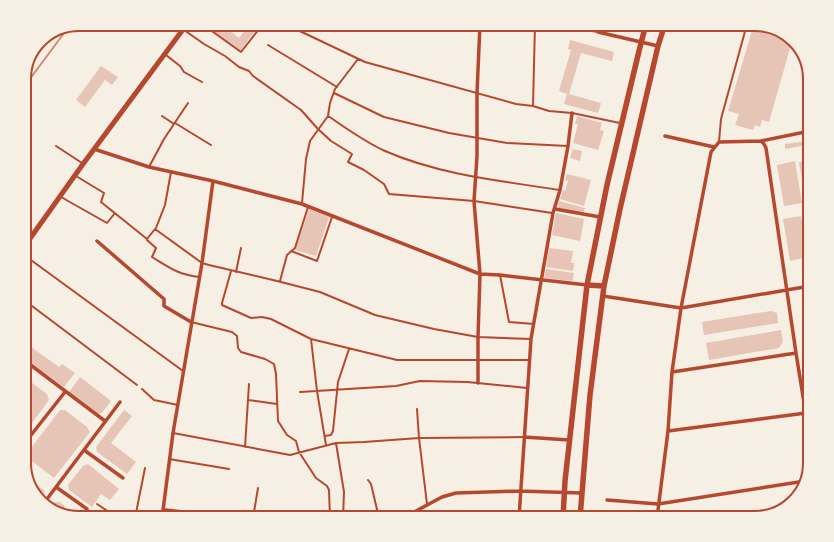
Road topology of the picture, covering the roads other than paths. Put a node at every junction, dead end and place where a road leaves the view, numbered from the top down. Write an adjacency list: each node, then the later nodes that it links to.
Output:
1 (182, 31): 16 (main road)
2 (186, 31): 29 (lane)
3 (212, 31): 4 (lane)
4 (258, 31)
5 (300, 31): 17 (lane)
6 (480, 31): 21 (street)
7 (535, 31): 23 (lane)
8 (592, 31): 12 (lane)
9 (644, 31): 13 (main road)
10 (662, 31): 15 (main road)
11 (745, 31): 34 (lane)
12 (598, 32): 13 (street)
13 (641, 43): 15 (street); 28 (main road)
14 (268, 45): 19 (lane)
15 (658, 46): 71 (main road)
16 (165, 54): 18 (lane); 39 (main road)
17 (358, 59): 19 (lane); 21 (lane)
18 (202, 82)
19 (337, 87): 20 (lane)
20 (334, 93): 26 (lane); 32 (lane)
21 (477, 93): 23 (lane); 32 (street)
22 (188, 103): 27 (lane)
23 (533, 106): 24 (lane)
24 (572, 113): 28 (lane); 37 (street)
25 (162, 116): 27 (lane)
26 (328, 116): 29 (lane); 44 (lane)
27 (174, 123): 35 (lane); 41 (lane)
28 (621, 124): 54 (main road)
29 (318, 129): 48 (lane); 49 (lane)
30 (803, 132): 33 (street)
31 (664, 136): 38 (street)
32 (477, 138): 37 (lane); 44 (street)
33 (761, 141): 34 (street); 73 (street)
34 (719, 142): 38 (street)
35 (211, 145)
36 (56, 146): 40 (lane)
37 (568, 146): 46 (street)
38 (714, 147): 76 (street)
39 (94, 149): 40 (main road); 41 (street)
40 (83, 164): 43 (main road)
41 (149, 167): 42 (street)
42 (171, 172): 45 (street); 55 (lane)
43 (75, 176): 47 (main road); 52 (lane)
44 (476, 177): 46 (lane); 48 (street)
45 (212, 181): 49 (street); 62 (street)
46 (560, 190): 51 (street)
47 (60, 196): 52 (lane); 56 (main road)
48 (474, 201): 51 (lane); 65 (street)
49 (302, 204): 50 (street)
50 (308, 207): 53 (street); 60 (lane)
51 (554, 211): 54 (street); 68 (street)
52 (115, 213): 57 (lane)
53 (332, 216): 60 (lane); 65 (street)
54 (600, 217): 70 (main road)
55 (156, 228): 57 (lane); 62 (lane)
56 (31, 237)
57 (147, 239): 67 (lane)
58 (97, 241): 77 (street)
59 (241, 248): 64 (lane)
60 (291, 251): 69 (lane)
61 (31, 260): 87 (lane)
62 (202, 263): 63 (lane); 67 (street)
63 (231, 271): 64 (lane); 80 (lane)
64 (236, 272): 69 (lane)
65 (480, 274): 66 (street); 79 (street)
66 (500, 275): 68 (street); 78 (lane)
67 (200, 278): 77 (street)
68 (541, 280): 70 (street); 78 (street)
69 (280, 281): 79 (lane)
70 (587, 285): 71 (main road); 112 (main road)
71 (604, 286): 74 (main road)
72 (803, 287): 73 (street)
73 (786, 290): 76 (street); 83 (street)
74 (603, 296): 76 (street); 128 (main road)
75 (31, 305): 91 (lane)
76 (682, 308): 88 (street)
77 (191, 322): 87 (street); 101 (lane)
78 (534, 324): 81 (street)
79 (478, 337): 81 (lane); 84 (street)
80 (312, 339): 82 (lane); 95 (lane)
81 (531, 339): 85 (street)
82 (349, 349): 84 (lane); 94 (lane)
83 (796, 353): 88 (street); 98 (street)
84 (478, 360): 85 (lane); 89 (street)
85 (530, 360): 92 (street)
86 (31, 365): 96 (street)
87 (183, 371): 102 (street)
88 (672, 372): 106 (street)
89 (478, 383): 92 (lane); 94 (lane)
90 (250, 384): 99 (lane)
91 (137, 385)
92 (527, 388): 110 (street)
93 (142, 389): 102 (lane)
94 (337, 390): 95 (lane); 109 (lane)
95 (318, 391): 97 (lane); 109 (lane)
96 (66, 392): 105 (street); 108 (street)
97 (300, 392)
98 (803, 395)
99 (248, 400): 101 (lane); 115 (lane)
100 (120, 402): 105 (street)
101 (277, 404): 117 (lane)
102 (178, 405): 107 (street)
103 (417, 409): 111 (lane)
104 (803, 413): 106 (street)
105 (105, 422): 116 (street)
106 (668, 431): 133 (street)
107 (173, 433): 115 (lane); 118 (street)
108 (31, 435)
109 (325, 436): 114 (lane)
110 (524, 437): 111 (lane); 112 (street); 126 (street)
111 (419, 438): 113 (lane); 132 (lane)
112 (570, 440): 127 (main road)
113 (336, 443): 114 (lane); 141 (lane)
114 (326, 445): 117 (lane)
115 (245, 447): 117 (lane)
116 (84, 450): 121 (street); 124 (street)
117 (299, 452): 140 (lane)
118 (170, 459): 120 (lane); 135 (street)
119 (145, 468): 137 (lane)
120 (229, 469)
121 (124, 478)
122 (368, 480): 142 (lane)
123 (799, 482): 133 (street)
124 (56, 487): 129 (street); 134 (street)
125 (258, 488): 139 (lane)
126 (520, 491): 127 (street); 132 (street); 144 (street)
127 (564, 492): 128 (street); 145 (main road)
128 (581, 493): 146 (main road)
129 (47, 499)
130 (607, 500): 133 (street)
131 (97, 504): 136 (lane)
132 (427, 504): 143 (street)
133 (658, 504): 147 (street)
134 (87, 509)
135 (163, 509): 138 (lane)
136 (108, 511)
137 (136, 511)
138 (182, 511)
139 (254, 511)
140 (330, 511)
141 (343, 511)
142 (377, 511)
143 (415, 511)
144 (519, 511)
145 (563, 511)
146 (580, 511)
147 (658, 511)

